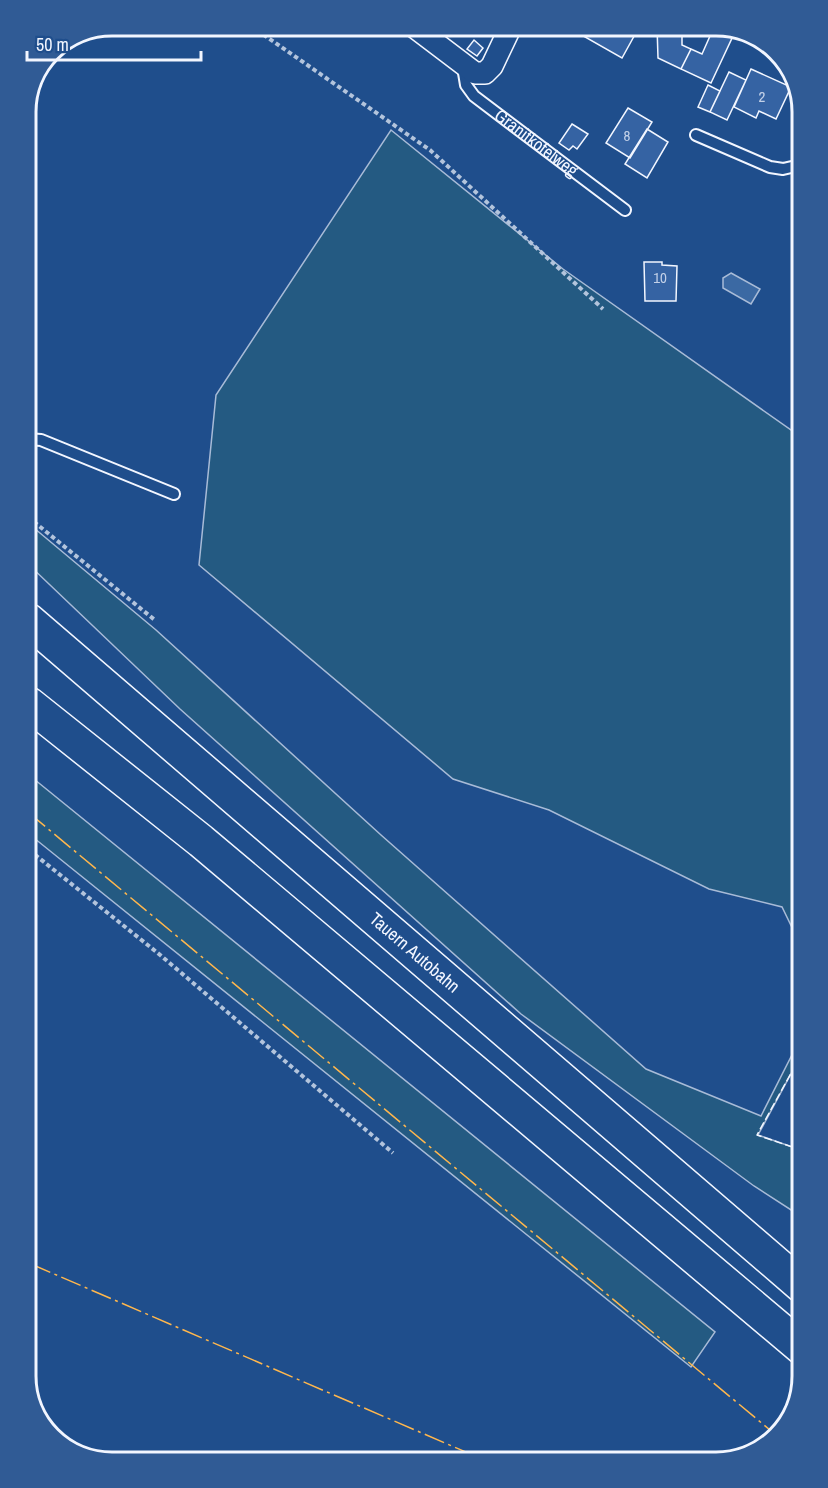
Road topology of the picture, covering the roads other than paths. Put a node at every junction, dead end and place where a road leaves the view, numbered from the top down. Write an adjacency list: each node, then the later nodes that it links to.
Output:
1 (426, 36): 3 (street)
2 (507, 36): 3 (street)
3 (462, 63): 6 (lane, Granitkofelweg)
4 (696, 135): 5 (lane)
5 (792, 167)
6 (625, 210)
7 (36, 439): 8 (lane)
8 (174, 494)
9 (36, 627): 11 (highway, Tauern Autobahn)
10 (36, 710): 12 (highway)
11 (792, 1277)
12 (792, 1339)

